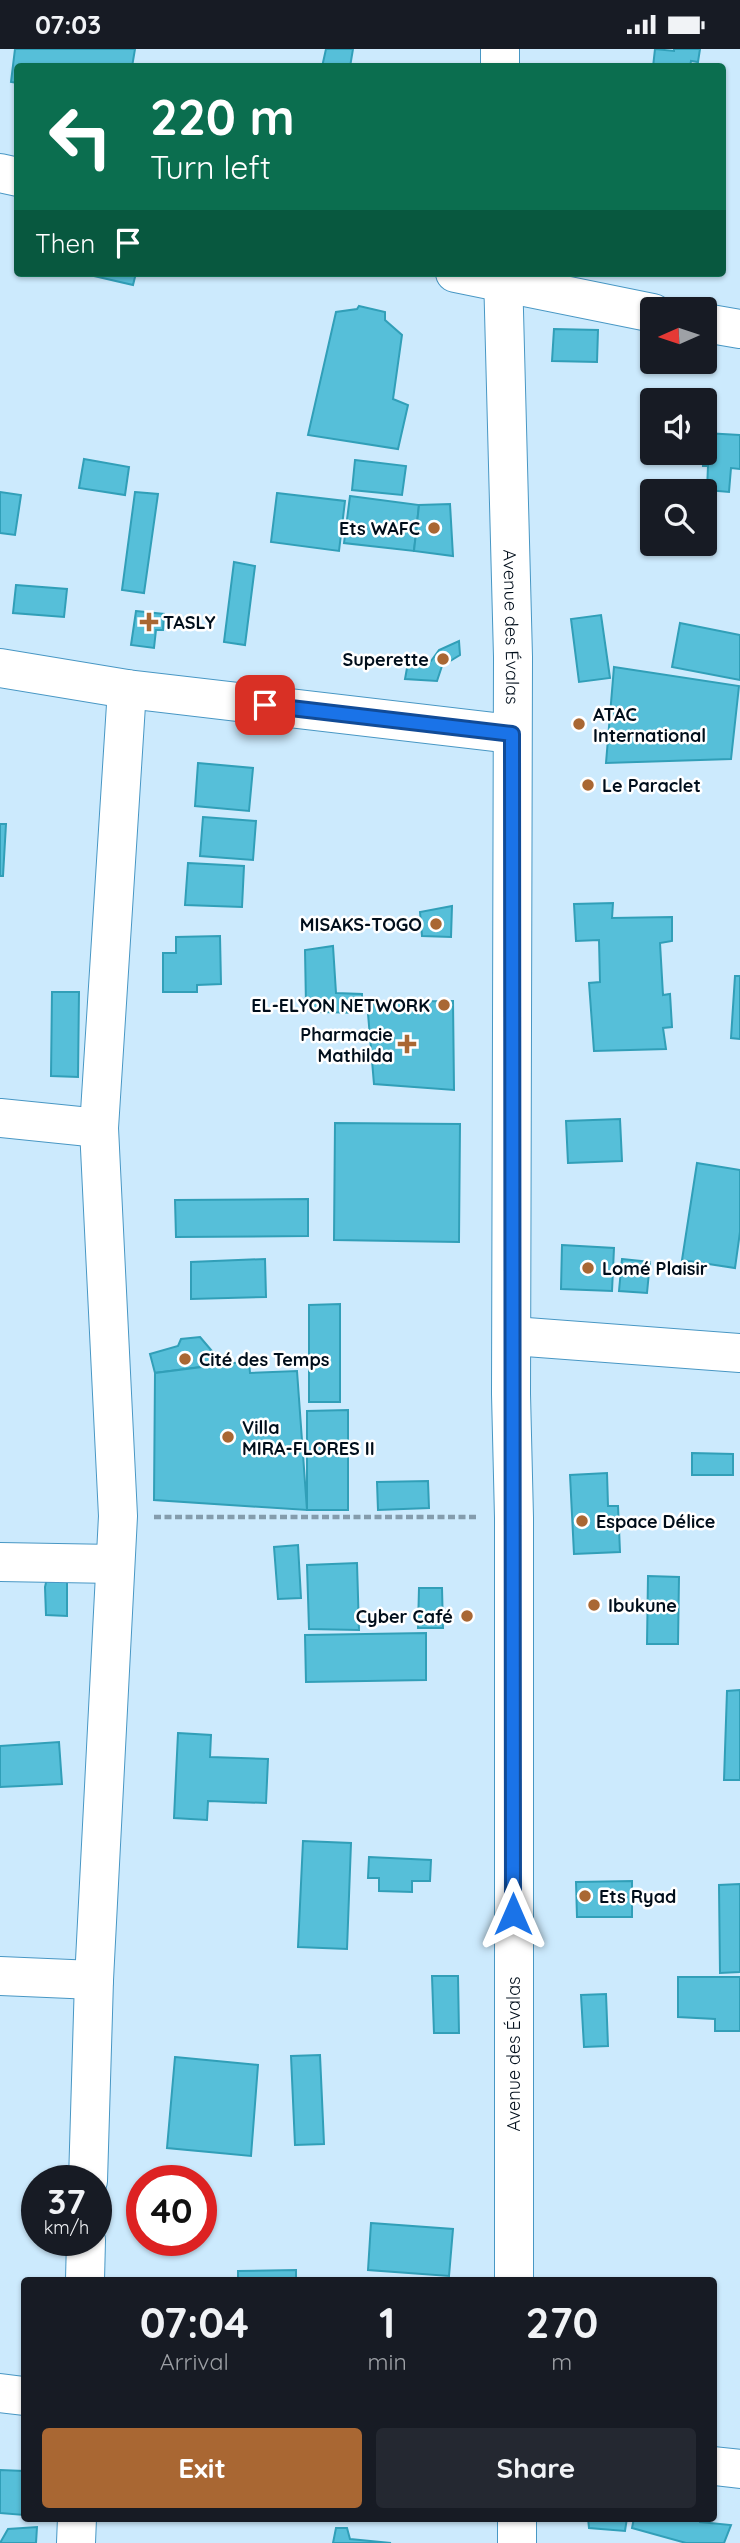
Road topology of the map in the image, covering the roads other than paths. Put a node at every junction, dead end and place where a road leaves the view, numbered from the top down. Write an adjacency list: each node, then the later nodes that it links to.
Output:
1 (503, 278): 2 (street); 7 (street, Avenue des Évalas)
2 (640, 310)
3 (718, 325): 4 (street)
4 (740, 329)
5 (0, 668): 6 (street)
6 (128, 689): 7 (street); 9 (street)
7 (512, 734): 10 (street, Avenue des Évalas)
8 (0, 1118): 9 (street)
9 (99, 1128): 13 (street)
10 (513, 1336): 11 (street); 19 (street, Avenue des Évalas)
11 (740, 1353)
12 (0, 1562): 13 (street)
13 (115, 1564): 15 (street)
14 (0, 1976): 15 (street)
15 (94, 1980): 16 (street)
16 (88, 2165)
17 (86, 2256): 18 (street)
18 (85, 2277)
19 (514, 2277)
20 (0, 2393): 21 (street)
21 (21, 2396)
22 (717, 2466): 23 (street)
23 (740, 2469)
24 (77, 2522): 26 (street)
25 (517, 2522): 27 (street)
26 (76, 2543)
27 (517, 2543)

